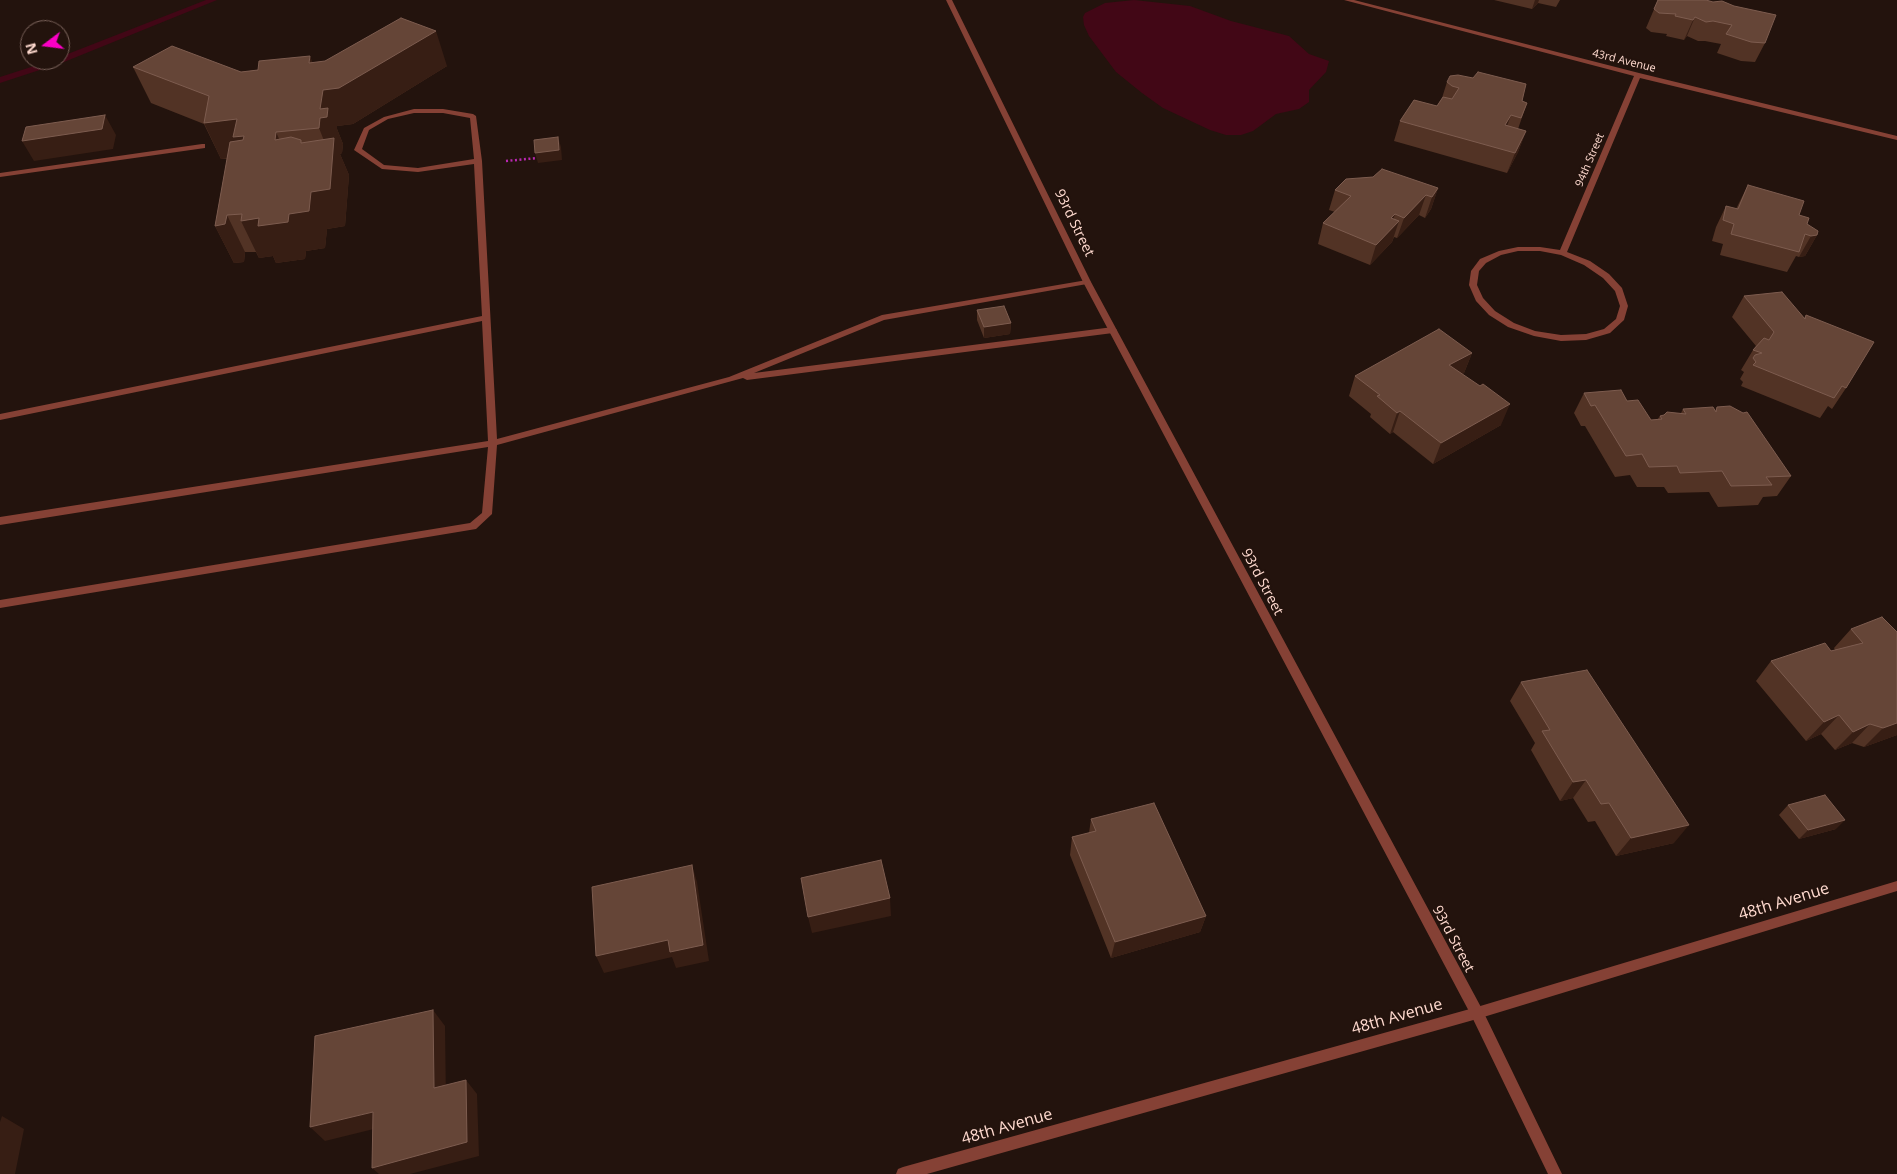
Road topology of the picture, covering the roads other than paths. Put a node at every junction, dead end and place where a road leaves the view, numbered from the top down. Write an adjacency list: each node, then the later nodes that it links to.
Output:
1 (949, 0): 9 (street, 93rd Street)
2 (1347, 0): 3 (street, 43rd Avenue)
3 (1638, 75): 4 (street, 43rd Avenue); 8 (street, 94th Street)
4 (1897, 138)
5 (202, 146): 7 (street)
6 (478, 161): 6 (street); 10 (street)
7 (0, 175)
8 (1563, 254): 8 (street)
9 (1087, 282): 11 (street, 93rd Street); 12 (street)
10 (486, 318): 13 (street); 14 (street)
11 (1112, 330): 12 (street); 18 (street, 93rd Street)
12 (732, 379): 14 (street)
13 (0, 417)
14 (493, 443): 15 (street); 16 (street)
15 (0, 521)
16 (0, 604)
17 (1897, 886): 18 (street, 48th Avenue)
18 (1477, 1013): 19 (street, 48th Avenue); 20 (street, 93rd Street)
19 (903, 1174)
20 (1555, 1174)

